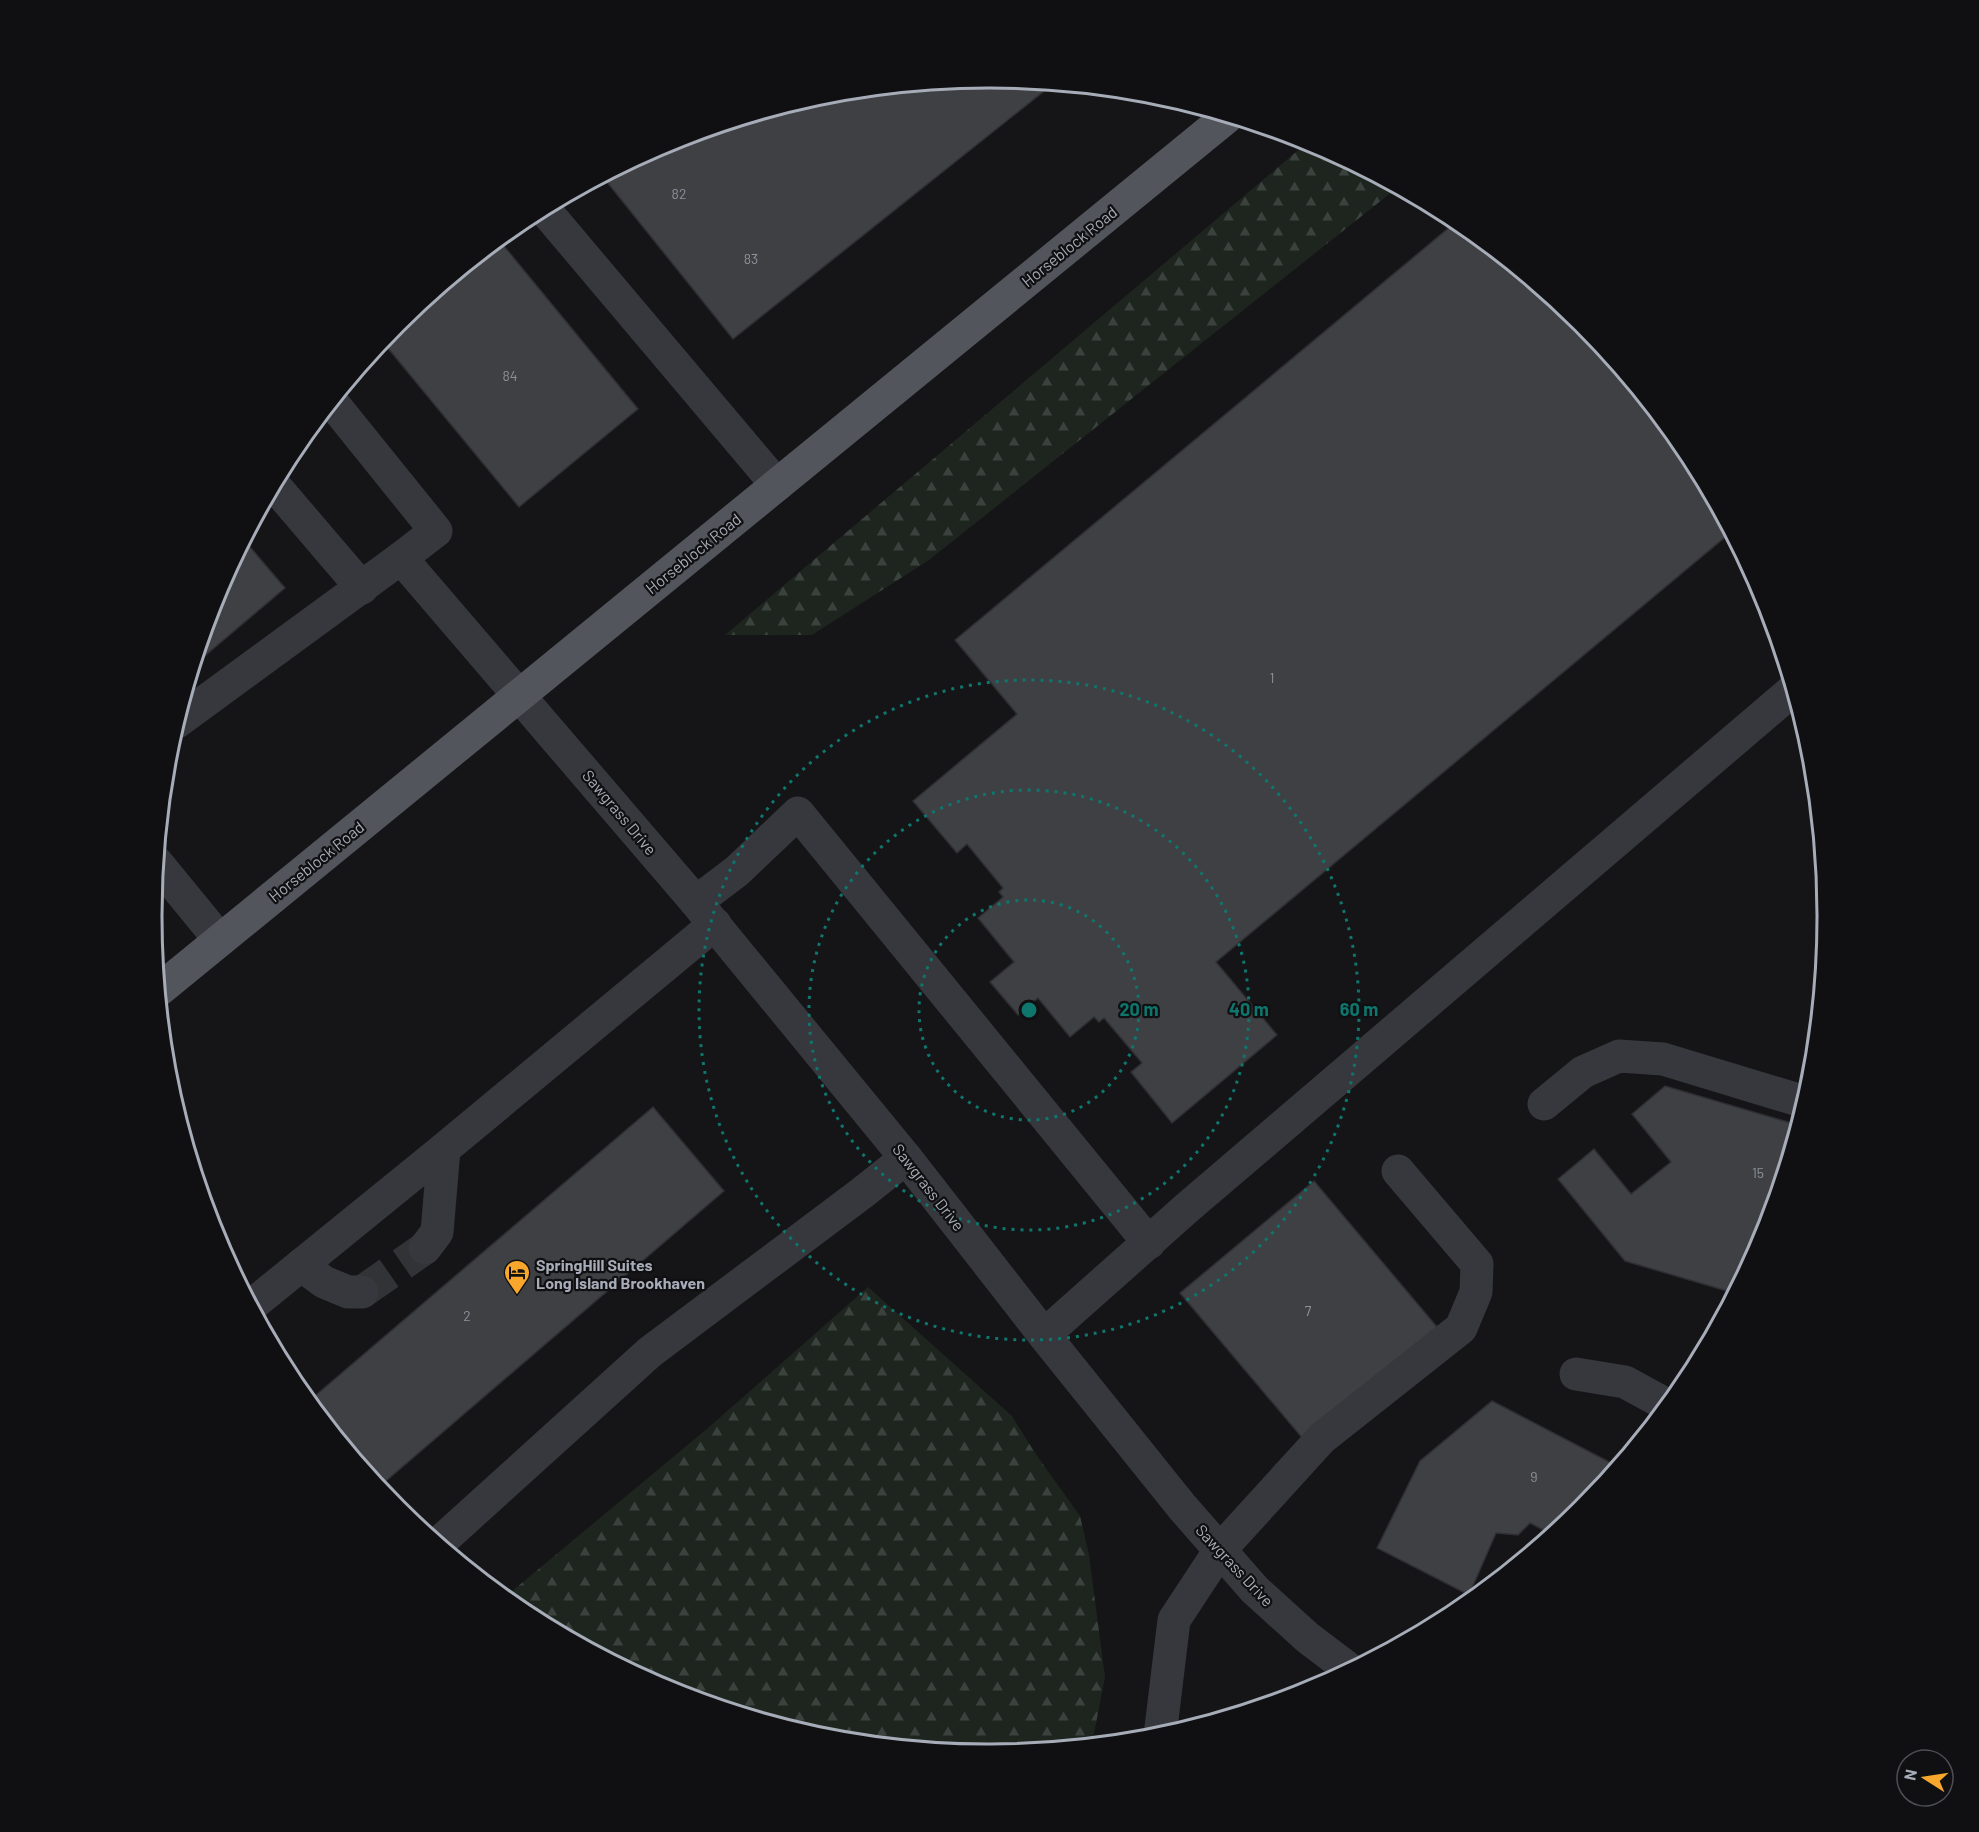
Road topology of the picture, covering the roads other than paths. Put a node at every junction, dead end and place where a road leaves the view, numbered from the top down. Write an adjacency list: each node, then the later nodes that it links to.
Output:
1 (1221, 122): 4 (main road, Horseblock Road)
2 (550, 216): 4 (street)
3 (337, 408): 6 (street)
4 (777, 485): 8 (main road, Horseblock Road)
5 (279, 491): 7 (street)
6 (401, 558): 7 (street); 8 (street, Sawgrass Drive)
7 (362, 588): 10 (street)
8 (518, 695): 12 (street, Sawgrass Drive); 13 (main road, Horseblock Road)
9 (1787, 695): 20 (street)
10 (187, 715)
11 (164, 871): 13 (street)
12 (705, 913): 17 (street); 18 (street, Sawgrass Drive); 20 (street)
13 (220, 940): 14 (main road, Horseblock Road)
14 (165, 985)
15 (1796, 1099): 16 (street)
16 (1544, 1104)
17 (444, 1149): 21 (street); 22 (street)
18 (906, 1158): 25 (street, Sawgrass Drive); 28 (street)
19 (1398, 1171): 29 (street)
20 (1149, 1243): 25 (street)
21 (425, 1248)
22 (301, 1265): 23 (street); 24 (street)
23 (362, 1292)
24 (257, 1301)
25 (1044, 1335): 29 (street, Sawgrass Drive)
26 (1576, 1374): 27 (street)
27 (1660, 1401)
28 (444, 1538)
29 (1220, 1550): 30 (street, Sawgrass Drive); 31 (street)
30 (1342, 1664)
31 (1161, 1725)

